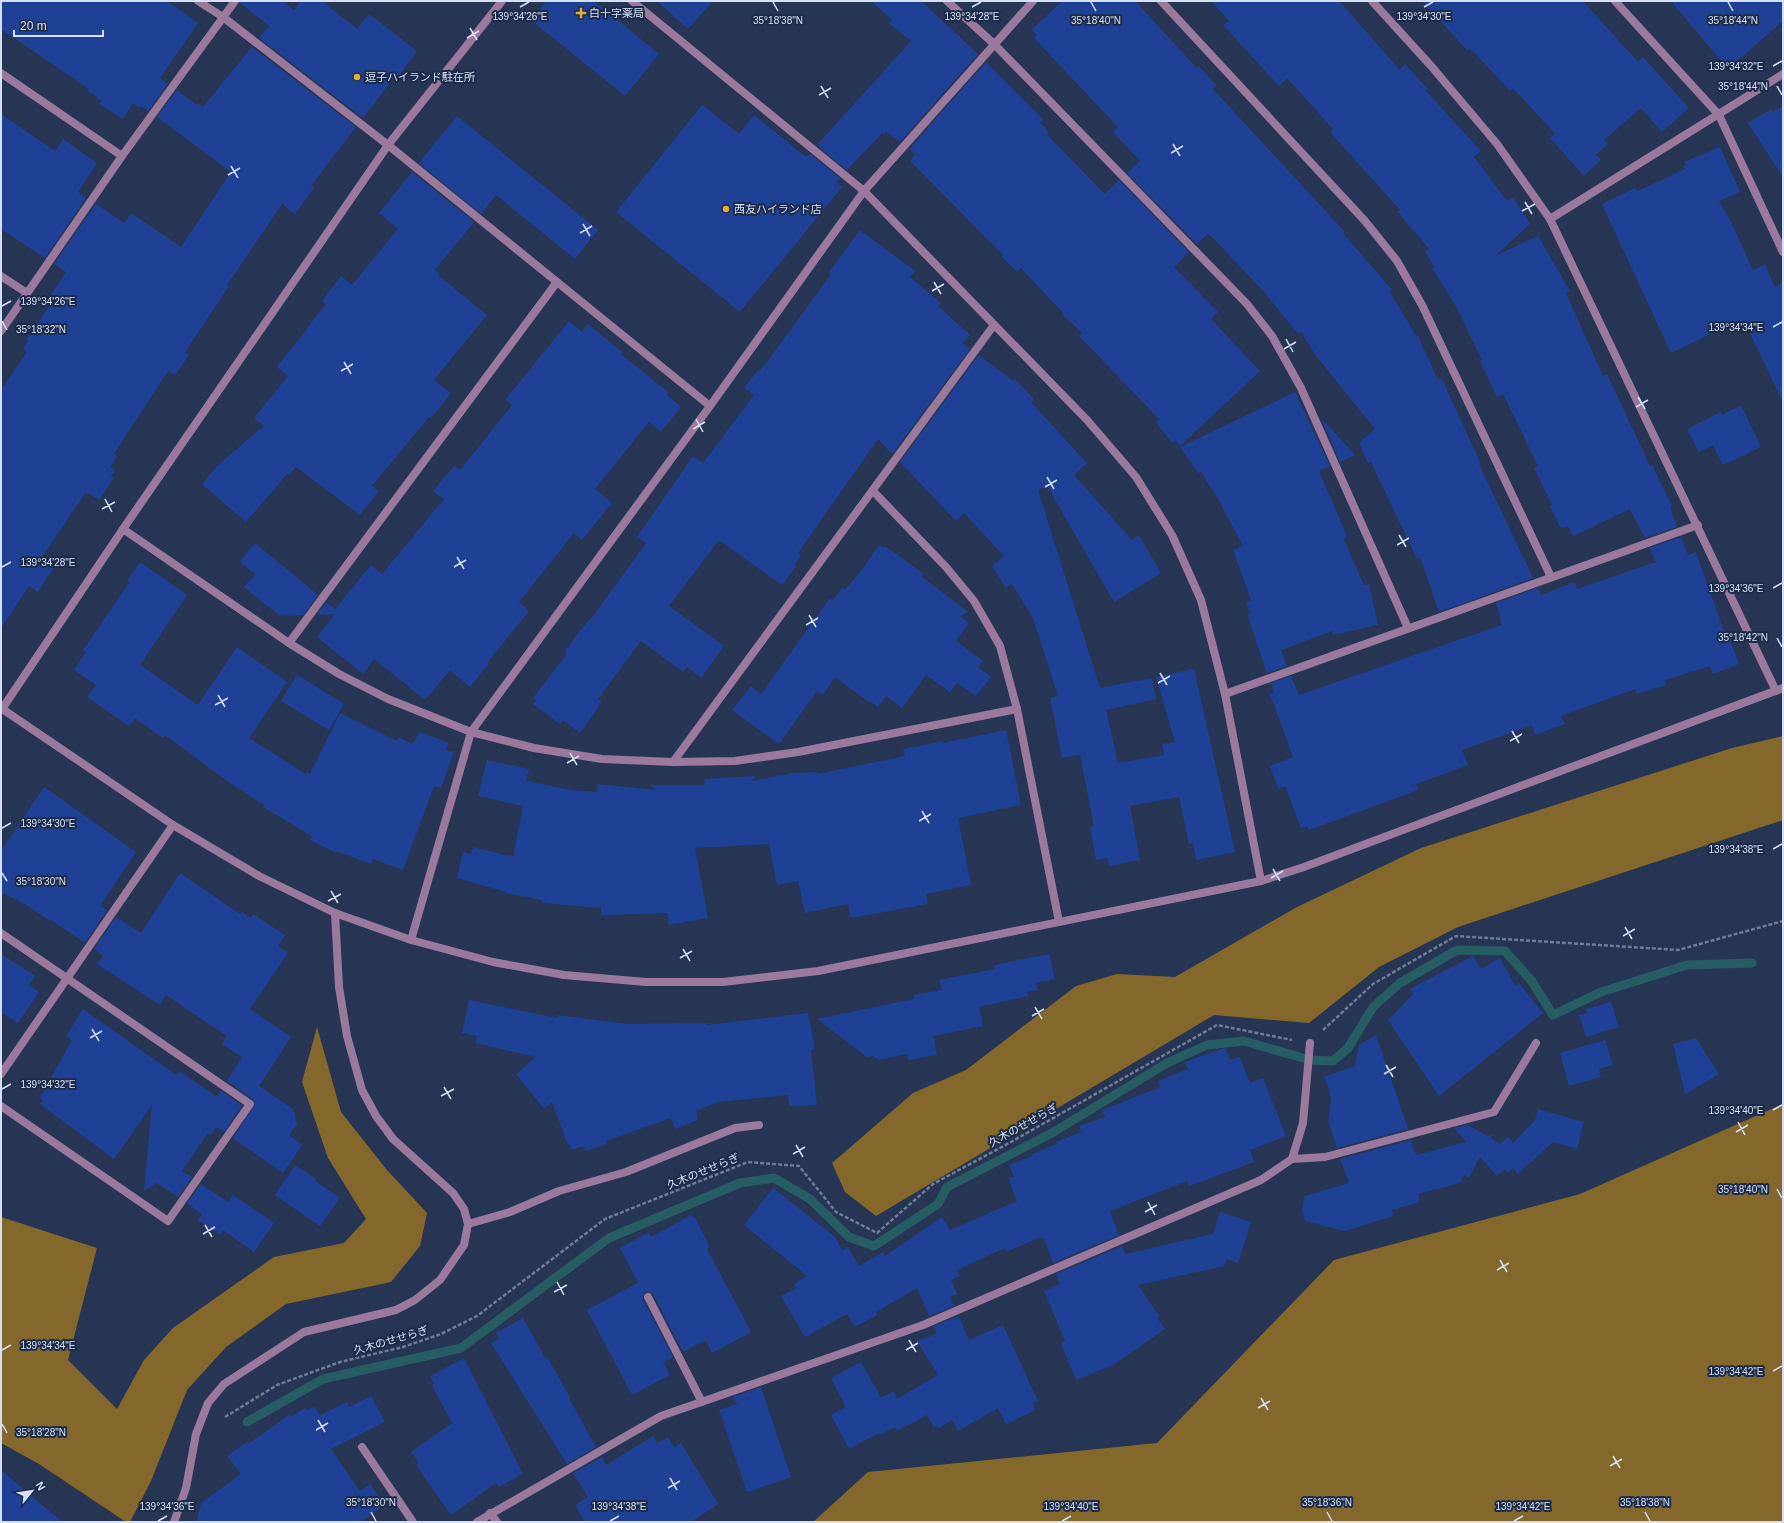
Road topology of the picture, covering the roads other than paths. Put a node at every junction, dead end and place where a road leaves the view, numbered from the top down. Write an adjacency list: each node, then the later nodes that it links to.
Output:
1 (198, 1): 10 (street)
2 (235, 1): 10 (street)
3 (502, 1): 15 (street)
4 (632, 1): 17 (street)
5 (947, 1): 11 (street)
6 (1033, 1): 11 (street)
7 (1161, 1): 29 (street)
8 (1372, 1): 18 (street)
9 (1615, 1): 14 (street)
10 (223, 17): 15 (street); 16 (street)
11 (994, 44): 17 (street); 30 (street)
12 (1, 73): 16 (street)
13 (1783, 74): 14 (street)
14 (1719, 115): 18 (street); 19 (street)
15 (388, 145): 21 (street); 28 (street)
16 (122, 156): 22 (street)
17 (864, 191): 23 (street); 25 (street)
18 (1550, 218): 27 (street)
19 (1783, 252)
20 (1, 276): 22 (street)
21 (557, 282): 25 (street); 31 (street)
22 (27, 293): 24 (street)
23 (994, 325): 26 (street); 33 (street)
24 (1, 331)
25 (710, 406): 36 (street)
26 (873, 492): 35 (street); 37 (street)
27 (1698, 525): 29 (street); 32 (street)
28 (123, 529): 31 (street); 34 (street)
29 (1551, 577): 30 (street)
30 (1408, 628): 33 (street)
31 (289, 644): 36 (street)
32 (1779, 690): 39 (street)
33 (1225, 694): 39 (street)
34 (1, 708): 38 (street)
35 (1017, 709): 37 (street); 41 (street)
36 (471, 732): 37 (street); 43 (street)
37 (673, 762)
38 (173, 825): 40 (street); 44 (street)
39 (1261, 881): 41 (street)
40 (335, 912): 43 (street); 51 (street)
41 (1059, 922): 43 (street)
42 (1, 933): 44 (street)
43 (411, 940)
44 (68, 978): 47 (street); 48 (street)
45 (1536, 1043): 50 (street)
46 (1309, 1046): 50 (street)
47 (1, 1074)
48 (1, 1106)
49 (759, 1125): 51 (street)
50 (1292, 1159): 53 (street)
51 (468, 1224): 56 (street)
52 (648, 1297): 53 (street)
53 (702, 1402): 55 (street)
54 (362, 1447): 57 (street)
55 (490, 1513): 58 (street); 59 (street)
56 (174, 1522)
57 (414, 1522)
58 (477, 1522)
59 (496, 1522)

